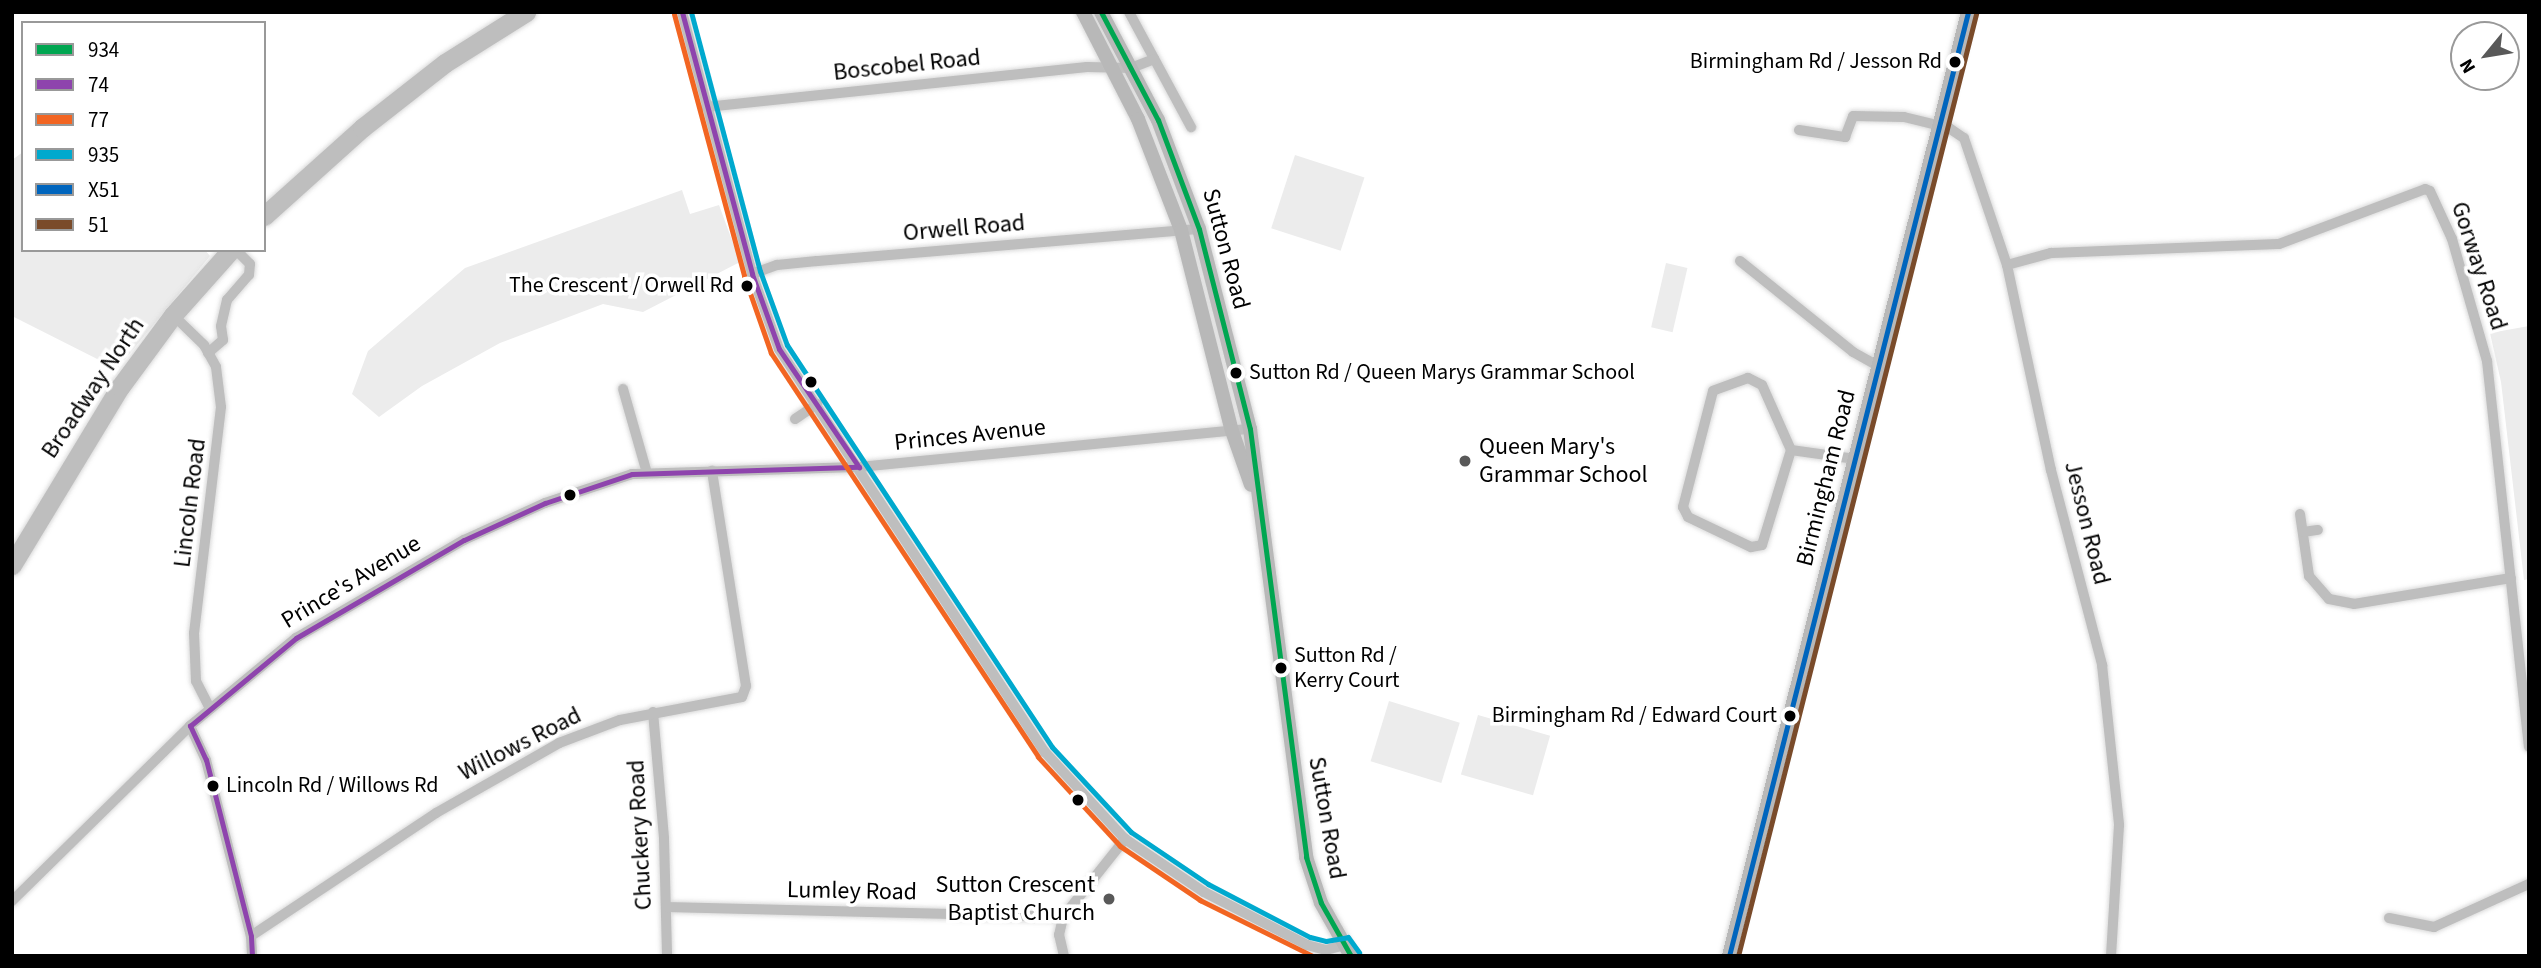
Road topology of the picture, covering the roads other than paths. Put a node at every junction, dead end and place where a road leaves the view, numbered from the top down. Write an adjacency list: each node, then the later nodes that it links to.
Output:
1 (526, 12): 14 (highway)
2 (682, 12): 10 (street)
3 (1083, 12): 8 (street, Sutton Road)
4 (1101, 12): 9 (street, Sutton Road)
5 (1129, 12): 7 (street)
6 (1968, 12): 11 (street, Birmingham Road)
7 (1154, 59): 9 (street); 12 (street)
8 (1112, 68): 9 (street, Boscobel Road); 10 (street, Boscobel Road); 16 (street, Sutton Road)
9 (1131, 68): 15 (street, Sutton Road)
10 (706, 107): 21 (street)
11 (1939, 125): 13 (street); 20 (street, Jesson Road); 24 (street, Birmingham Road)
12 (1191, 127)
13 (1799, 130)
14 (266, 214)
15 (1199, 229): 16 (street, Orwell Road); 28 (street, Sutton Road)
16 (1181, 230): 21 (street, Orwell Road); 29 (street, Sutton Road)
17 (231, 252): 22 (highway, Broadway North)
18 (235, 252): 23 (street)
19 (1740, 261): 24 (street)
20 (2007, 265): 40 (street, Gorway Road); 57 (street, Jesson Road)
21 (752, 274): 26 (street)
22 (173, 315): 23 (street, Lincoln Road); 39 (highway, Broadway North)
23 (208, 352): 41 (street, Lincoln Road)
24 (1878, 366): 31 (street, Birmingham Road)
25 (623, 389): 34 (street)
26 (817, 404): 27 (street); 32 (street)
27 (794, 419)
28 (1250, 429): 29 (street, Princes Avenue); 35 (street, Sutton Road)
29 (1232, 431): 32 (street, Princes Avenue); 35 (street, Sutton Road)
30 (1791, 450): 30 (street); 31 (street)
31 (1855, 459): 56 (street, Birmingham Road)
32 (859, 467): 33 (street, Princes Avenue); 45 (street)
33 (712, 471): 34 (street, Prince's Avenue); 42 (street, Willows Road)
34 (647, 472): 41 (street, Prince's Avenue)
35 (1260, 513): 52 (street, Sutton Road)
36 (2300, 514): 38 (street)
37 (2318, 530): 38 (street)
38 (2303, 532): 40 (street)
39 (12, 565)
40 (2511, 578): 44 (street, Gorway Road)
41 (210, 709): 43 (street, Prince's Avenue)
42 (653, 712): 48 (street, Chuckery Road); 51 (street, Willows Road)
43 (190, 726): 47 (street, Prince's Avenue); 51 (street)
44 (2529, 747)
45 (1125, 839): 49 (street); 52 (street)
46 (2529, 884): 50 (street)
47 (12, 901)
48 (666, 907): 49 (street, Lumley Road); 54 (street, Chuckery Road)
49 (1063, 917): 55 (street)
50 (2389, 918)
51 (251, 936): 53 (street)
52 (1348, 950)
53 (252, 956)
54 (667, 956)
55 (1064, 956)
56 (1729, 956)
57 (2111, 956)

